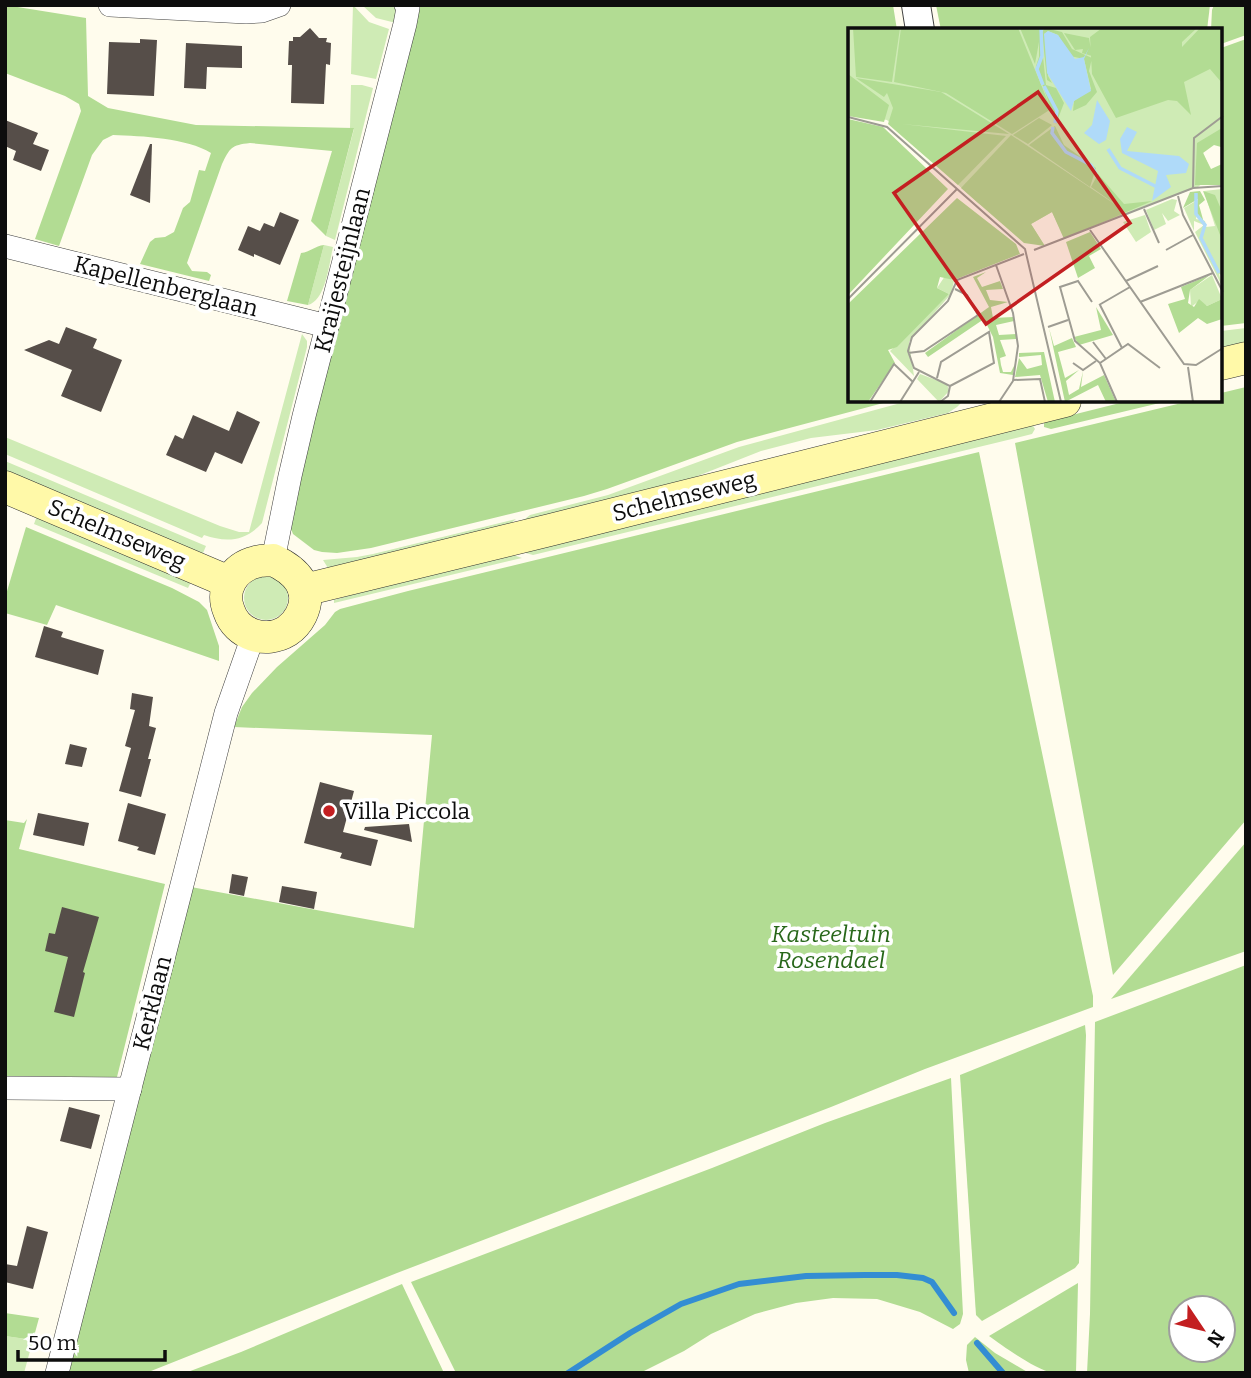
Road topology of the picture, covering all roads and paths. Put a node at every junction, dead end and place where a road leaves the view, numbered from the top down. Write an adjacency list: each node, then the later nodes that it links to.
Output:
1 (110, 5): 2 (street)
2 (279, 5)
3 (406, 5): 7 (street, Kraijesteijnlaan)
4 (916, 5): 5 (street)
5 (920, 28)
6 (5, 246): 7 (street, Kapellenberglaan)
7 (327, 326): 13 (street, Kraijesteijnlaan)
8 (1246, 358): 9 (main road)
9 (1223, 364)
10 (1057, 402): 11 (main road, Schelmseweg)
11 (989, 410): 15 (main road, Schelmseweg)
12 (5, 487): 14 (main road, Schelmseweg)
13 (275, 548): 14 (main road); 15 (main road)
14 (229, 582): 16 (main road)
15 (304, 590): 16 (main road)
16 (253, 636): 18 (street, Kerklaan)
17 (5, 1088): 18 (street)
18 (130, 1089): 19 (street, Kerklaan)
19 (57, 1373)

